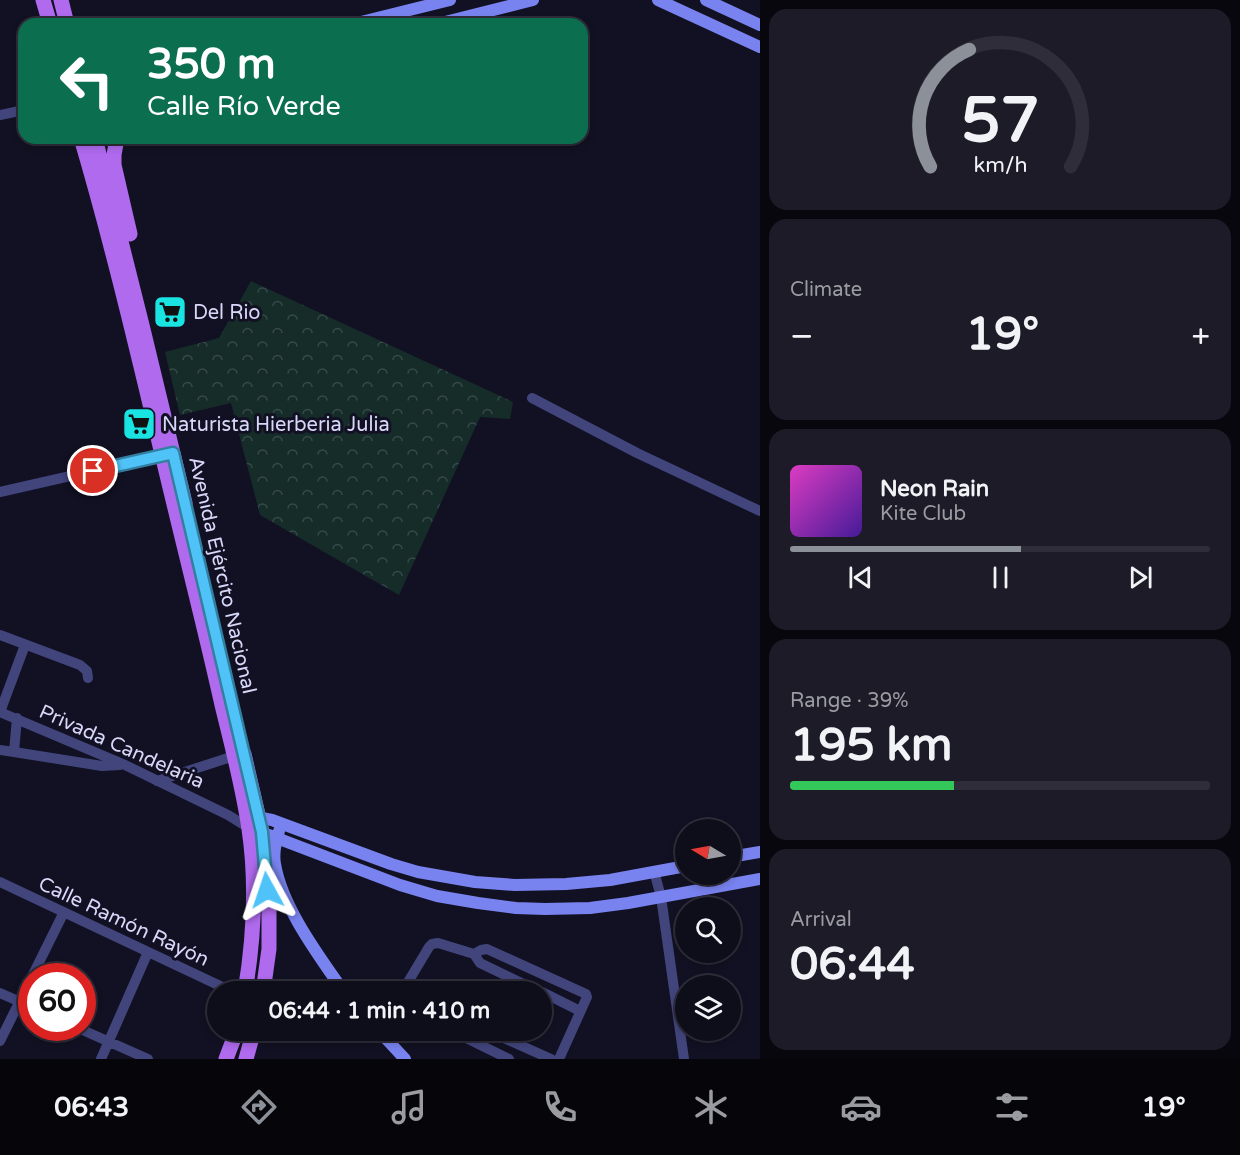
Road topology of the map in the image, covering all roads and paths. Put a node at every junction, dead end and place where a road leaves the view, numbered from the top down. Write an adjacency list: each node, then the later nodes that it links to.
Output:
1 (43, 0): 7 (main road)
2 (61, 0): 8 (main road)
3 (450, 0): 9 (street)
4 (533, 0): 10 (street)
5 (658, 0): 12 (street)
6 (706, 0): 11 (street)
7 (48, 18)
8 (66, 18)
9 (377, 18)
10 (461, 18)
11 (760, 25)
12 (760, 47)
13 (18, 111): 14 (street)
14 (0, 115)
15 (83, 144): 22 (main road, Avenida Ejército Nacional)
16 (89, 144): 19 (main road)
17 (97, 144): 19 (main road, Avenida Ejército Nacional)
18 (116, 144): 20 (main road)
19 (111, 200): 20 (main road, Avenida Ejército Nacional)
20 (142, 325): 22 (main road, Avenida Ejército Nacional)
21 (532, 398): 24 (street)
22 (168, 454): 23 (street); 32 (main road, Avenida Ejército Nacional); 35 (main road, Avenida Ejército Nacional)
23 (0, 492)
24 (760, 511)
25 (0, 635): 26 (street)
26 (25, 645): 27 (street); 28 (street)
27 (88, 678)
28 (0, 712): 29 (street, Privada Candelaria)
29 (17, 718): 31 (street); 33 (street, Privada Candelaria)
30 (0, 750): 31 (street)
31 (14, 752): 33 (street)
32 (234, 756): 34 (street); 35 (main road, Avenida Ejército Nacional)
33 (123, 764): 34 (street, Privada Candelaria)
34 (157, 781): 35 (street, Privada Candelaria)
35 (254, 823): 36 (street); 37 (street); 50 (main road, Avenida Ejército Nacional); 51 (main road, Avenida Ejército Nacional)
36 (281, 824): 37 (street); 41 (street)
37 (277, 838): 44 (street); 52 (street)
38 (760, 852): 39 (street)
39 (741, 855)
40 (675, 868): 41 (street)
41 (654, 872): 44 (street)
42 (760, 879): 44 (street)
43 (0, 882): 45 (street, Calle Ramón Rayón)
44 (661, 897): 76 (street)
45 (63, 912): 46 (street, Calle Ramón Rayón); 48 (street)
46 (148, 952): 49 (street, Calle Ramón Rayón); 62 (street)
47 (474, 954): 53 (street); 54 (street); 59 (street)
48 (38, 963)
49 (210, 981)
50 (247, 981)
51 (265, 981)
52 (337, 981)
53 (409, 981)
54 (518, 981)
55 (0, 993): 57 (street)
56 (552, 997): 59 (street)
57 (18, 1001)
58 (18, 1003): 61 (street)
59 (580, 1011): 75 (street)
60 (96, 1036): 62 (street)
61 (0, 1041)
62 (109, 1041): 68 (street); 69 (street)
63 (233, 1041): 70 (main road)
64 (251, 1041): 71 (main road)
65 (388, 1041): 72 (street)
66 (472, 1041): 73 (street)
67 (510, 1041): 74 (street)
68 (101, 1059)
69 (148, 1059)
70 (226, 1059)
71 (246, 1059)
72 (405, 1059)
73 (509, 1059)
74 (550, 1059)
75 (559, 1059)
76 (684, 1059)

